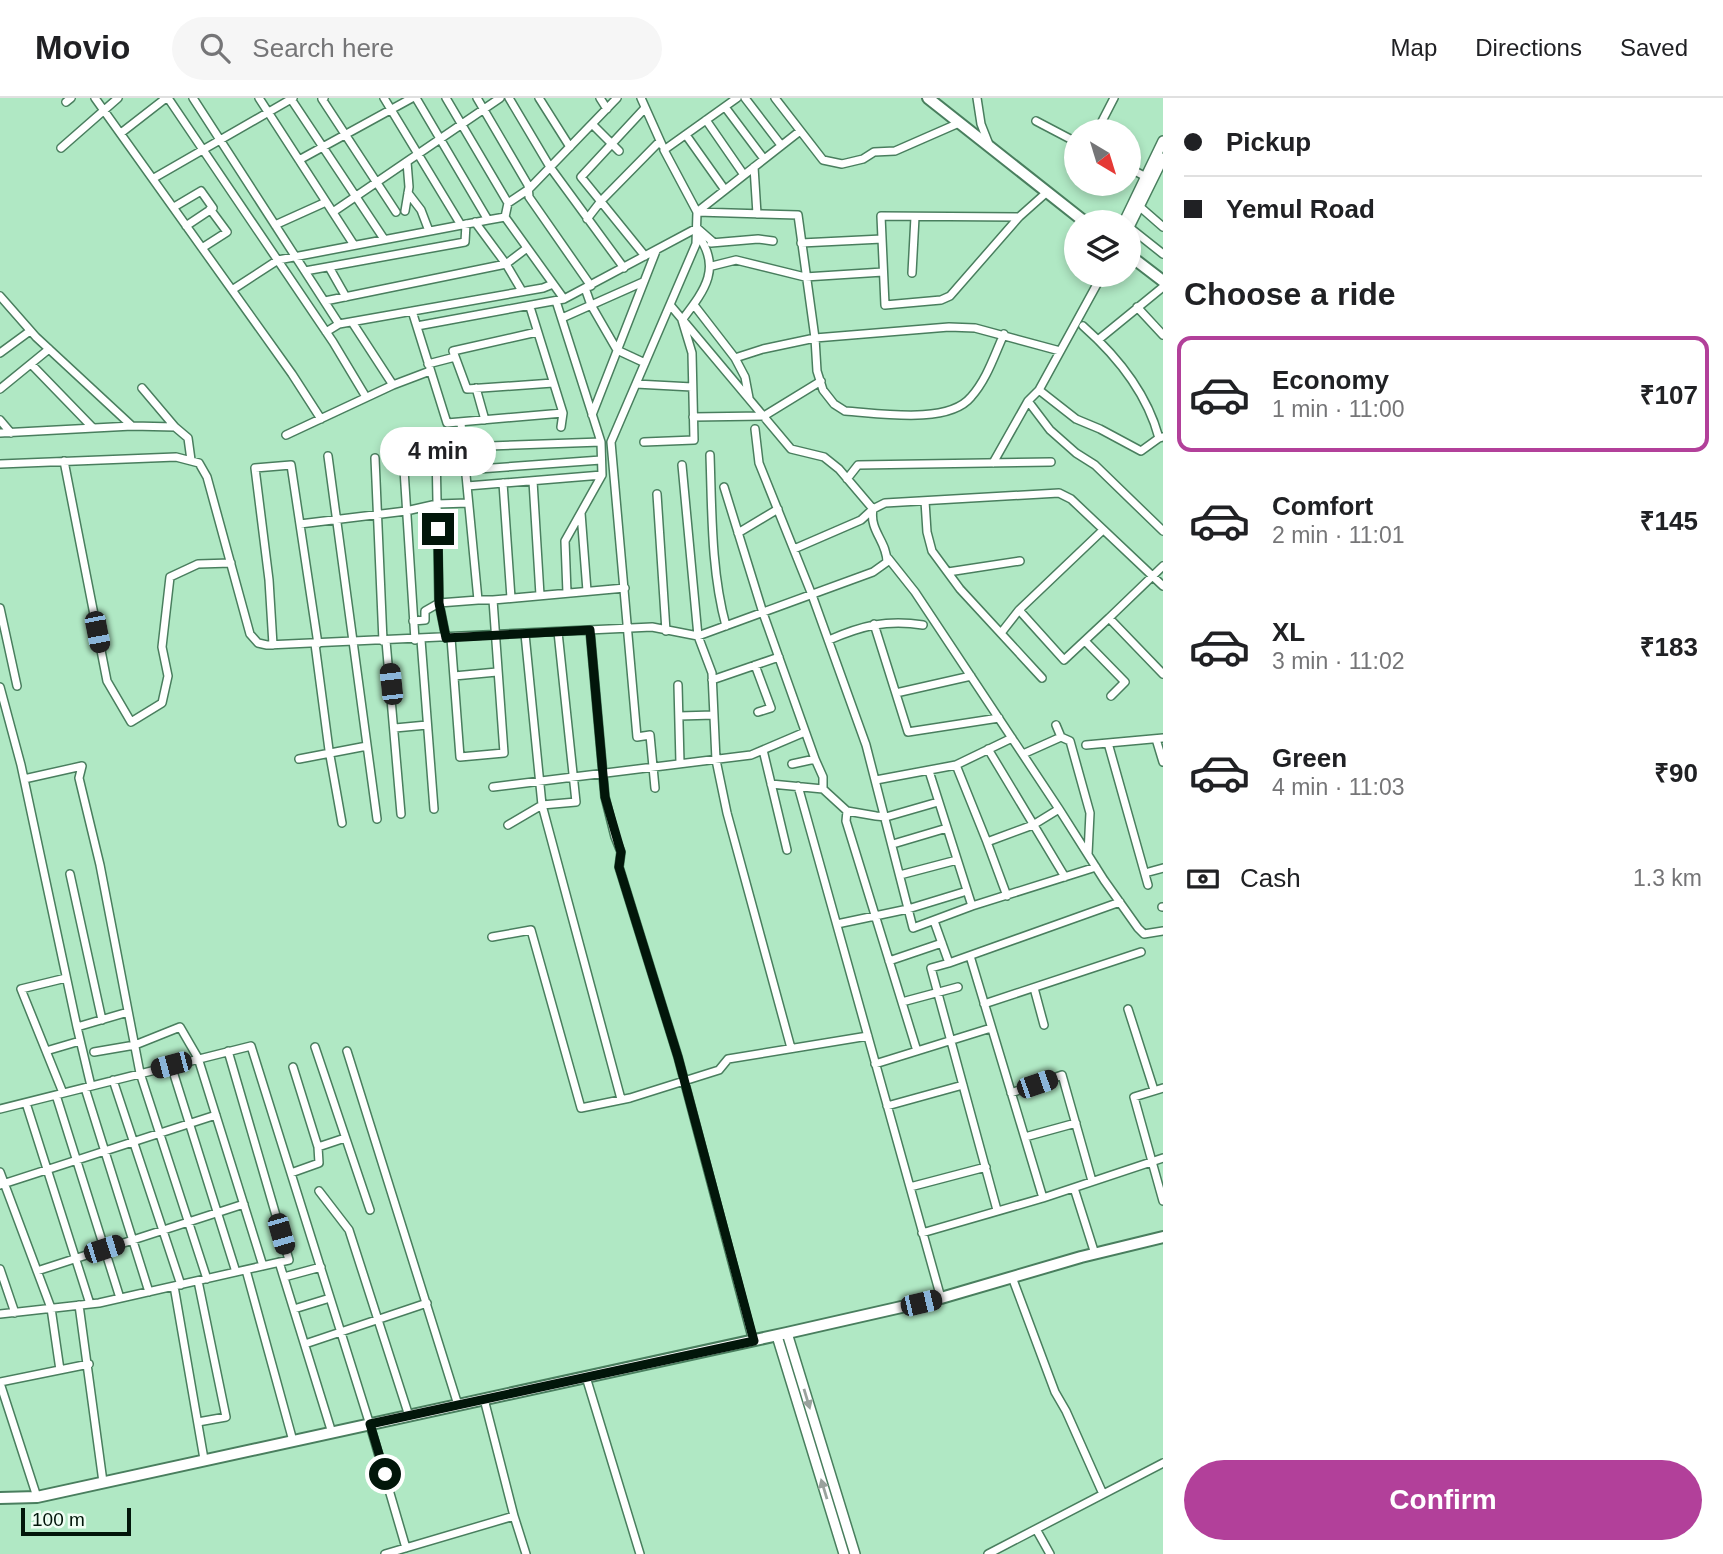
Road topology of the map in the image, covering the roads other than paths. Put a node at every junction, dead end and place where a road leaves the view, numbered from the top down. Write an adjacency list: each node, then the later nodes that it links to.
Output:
1 (95, 98): 27 (street)
2 (118, 98): 27 (street)
3 (167, 98): 38 (street); 51 (street)
4 (193, 98): 42 (street)
5 (259, 98): 30 (street)
6 (324, 98): 39 (street)
7 (384, 98): 25 (street)
8 (414, 98): 25 (street); 43 (street)
9 (446, 98): 36 (street)
10 (477, 98): 29 (street)
11 (500, 98): 29 (street)
12 (509, 98): 60 (street)
13 (540, 98): 49 (street)
14 (600, 98): 28 (street)
15 (617, 98): 28 (street)
16 (641, 98): 26 (street)
17 (737, 98): 24 (street)
18 (745, 98): 47 (street)
19 (775, 98): 37 (street)
20 (928, 98): 34 (main road)
21 (977, 98): 53 (street)
22 (1114, 98): 31 (street)
23 (292, 99): 30 (street); 48 (street)
24 (724, 107): 32 (street); 57 (street)
25 (390, 108): 39 (street); 55 (street)
26 (645, 108): 44 (street); 46 (street)
27 (103, 109): 38 (street); 50 (street)
28 (607, 109): 35 (street)
29 (484, 110): 36 (street); 67 (street)
30 (268, 113): 42 (street); 58 (street)
31 (1103, 119)
32 (706, 120): 40 (street); 63 (street)
33 (1036, 121): 41 (street)
34 (959, 123): 37 (street); 53 (main road)
35 (592, 124): 46 (street); 49 (street)
36 (462, 125): 43 (street); 74 (street)
37 (800, 131): 47 (street)
38 (121, 133): 64 (street)
39 (346, 135): 48 (street); 66 (street)
40 (686, 135): 52 (street); 68 (street)
41 (1064, 136)
42 (219, 140): 51 (street); 92 (street)
43 (440, 140): 55 (street); 90 (street)
44 (660, 141): 52 (street); 72 (street)
45 (1163, 141): 65 (street)
46 (612, 144): 54 (street); 72 (street)
47 (781, 145): 57 (street)
48 (323, 147): 58 (street); 71 (street)
49 (570, 147): 60 (street)
50 (61, 148)
51 (202, 149): 64 (street); 110 (street)
52 (664, 150): 84 (street)
53 (992, 150): 70 (main road)
54 (619, 151)
55 (419, 154): 59 (street); 91 (street)
56 (1163, 158): 65 (street)
57 (764, 159): 61 (street)
58 (299, 160): 73 (street)
59 (407, 162): 66 (street); 69 (street)
60 (550, 167): 67 (street); 89 (street)
61 (754, 167): 63 (street); 85 (street)
62 (1141, 174): 65 (street)
63 (744, 175): 68 (street)
64 (153, 178): 76 (street)
65 (1148, 178): 75 (street); 79 (street)
66 (376, 182): 71 (street); 83 (street)
67 (529, 189): 74 (street); 123 (street)
68 (725, 190): 84 (street)
69 (408, 193): 81 (street); 95 (street)
70 (1046, 193): 78 (main road); 87 (street)
71 (355, 196): 82 (street); 98 (street)
72 (601, 201): 89 (street); 109 (street)
73 (326, 202): 82 (street); 92 (street)
74 (508, 203): 88 (street)
75 (1139, 206): 80 (street); 94 (street)
76 (174, 207): 77 (street); 93 (street)
77 (211, 209): 93 (street); 104 (street)
78 (1069, 210)
79 (1131, 210)
80 (1137, 210)
81 (405, 211)
82 (333, 212): 103 (street)
83 (396, 212)
84 (697, 212): 85 (street); 96 (street)
85 (757, 214): 101 (street)
86 (915, 217): 87 (street); 99 (street); 118 (street)
87 (1018, 217): 117 (street)
88 (505, 218): 90 (street); 105 (street)
89 (587, 219): 115 (street)
90 (488, 220): 91 (street)
91 (467, 224): 95 (street); 111 (street); 114 (street)
92 (275, 225): 108 (street)
93 (186, 226): 104 (street)
94 (1163, 227)
95 (429, 231): 98 (street)
96 (697, 231): 102 (street); 106 (street); 134 (street)
97 (1141, 237): 107 (street)
98 (384, 239): 103 (street)
99 (882, 239): 101 (street); 117 (street)
100 (773, 241): 102 (street)
101 (801, 243): 119 (street)
102 (709, 244): 113 (street)
103 (354, 245): 108 (street)
104 (202, 248): 126 (street)
105 (527, 248): 111 (street); 122 (street)
106 (656, 250): 109 (street); 121 (street)
107 (1163, 254)
108 (296, 256): 110 (street); 116 (street)
109 (645, 256): 115 (street)
110 (278, 260): 126 (street); 145 (street)
111 (506, 264): 127 (street); 129 (street)
112 (1141, 264): 120 (main road)
113 (712, 266): 119 (street); 132 (street)
114 (329, 267): 116 (street); 129 (street)
115 (624, 268): 123 (street)
116 (305, 271): 131 (street)
117 (883, 272): 119 (street)
118 (912, 274)
119 (805, 277): 149 (street)
120 (1163, 281)
121 (643, 282): 133 (street); 152 (street)
122 (553, 284): 127 (street); 130 (street)
123 (588, 287): 130 (street); 133 (street)
124 (1095, 287): 153 (street)
125 (1163, 287): 136 (street)
126 (232, 290): 176 (street)
127 (522, 291): 137 (street)
128 (0, 296): 144 (street)
129 (346, 297): 131 (street)
130 (560, 300): 135 (street); 138 (street)
131 (324, 301): 141 (street)
132 (694, 304): 139 (street); 156 (street)
133 (591, 305): 138 (street); 152 (street)
134 (671, 306): 139 (street); 157 (street)
135 (530, 307): 142 (street); 146 (street)
136 (1137, 307): 148 (street); 150 (street)
137 (412, 311): 140 (street); 142 (street)
138 (562, 318): 173 (street)
139 (682, 320): 165 (street); 170 (street)
140 (352, 322): 141 (street); 163 (street)
141 (339, 324): 145 (street)
142 (417, 326): 159 (street)
143 (1083, 326): 150 (street)
144 (30, 331): 151 (street); 154 (street)
145 (326, 332): 169 (street)
146 (537, 332): 155 (street); 161 (street)
147 (1004, 334): 149 (street); 153 (street); 160 (street)
148 (1163, 335)
149 (815, 338): 156 (street); 160 (street)
150 (1098, 340): 188 (street)
151 (49, 349): 158 (street); 180 (street)
152 (617, 350): 157 (street); 173 (street)
153 (1060, 351): 168 (street)
154 (0, 353)
155 (455, 358): 159 (street); 167 (street)
156 (735, 358): 170 (street)
157 (645, 363): 162 (street)
158 (31, 364): 164 (street); 183 (street)
159 (429, 368): 163 (street); 179 (street)
160 (821, 381): 174 (street)
161 (553, 383): 167 (street); 172 (street)
162 (636, 384): 165 (street); 232 (street)
163 (393, 385): 169 (street)
164 (1, 386)
165 (692, 387): 175 (street)
166 (142, 388): 181 (street)
167 (476, 388): 178 (street)
168 (1039, 390): 171 (street); 188 (street)
169 (366, 397): 176 (street)
170 (749, 399): 174 (street)
171 (1028, 401): 200 (street); 222 (street)
172 (563, 413): 178 (street); 182 (street)
173 (592, 415): 189 (street)
174 (764, 416): 175 (street); 205 (street)
175 (693, 417): 190 (street)
176 (321, 419): 187 (street)
177 (0, 420): 186 (street)
178 (485, 420): 179 (street)
179 (461, 423): 191 (street)
180 (132, 426): 181 (street); 183 (street)
181 (175, 427): 196 (street)
182 (561, 427)
183 (93, 428): 186 (street)
184 (755, 429): 214 (street)
185 (0, 433): 186 (street)
186 (11, 433)
187 (286, 435)
188 (1161, 438)
189 (601, 442): 191 (street); 197 (street)
190 (645, 442)
191 (462, 447): 192 (street); 203 (street)
192 (436, 450): 213 (street); 216 (street)
193 (710, 455): 248 (street)
194 (328, 456): 219 (street)
195 (375, 458): 218 (street)
196 (191, 460): 198 (street); 227 (street)
197 (601, 460): 203 (street); 204 (street)
198 (64, 461): 201 (street); 227 (street)
199 (1051, 462): 200 (street)
200 (993, 463): 205 (street)
201 (0, 464)
202 (682, 465): 256 (street)
203 (465, 470): 208 (street)
204 (602, 475): 206 (street); 217 (street)
205 (847, 479): 215 (street)
206 (533, 481): 207 (street); 236 (street)
207 (503, 483): 208 (street); 237 (street)
208 (467, 486): 212 (street)
209 (723, 487): 223 (street)
210 (657, 494): 251 (street)
211 (925, 501): 215 (street); 221 (street); 229 (street)
212 (468, 503): 213 (street); 238 (street)
213 (437, 504): 216 (street); 240 (street)
214 (778, 509): 223 (street); 224 (street)
215 (873, 509): 224 (street); 225 (street)
216 (406, 511): 218 (street); 245 (street)
217 (581, 512): 233 (street); 234 (street)
218 (377, 515): 219 (street); 260 (street)
219 (336, 519): 220 (street); 262 (street)
220 (300, 524): 263 (street); 264 (street)
221 (1103, 530): 230 (street); 242 (street)
222 (1163, 531)
223 (738, 533): 243 (street)
224 (794, 549): 235 (street)
225 (887, 557): 235 (street); 270 (street)
226 (1020, 561): 229 (street)
227 (231, 563): 264 (street)
228 (1163, 566): 230 (street)
229 (948, 572): 253 (street)
230 (1151, 575): 231 (street); 244 (street)
231 (1163, 586)
232 (625, 588): 233 (street); 249 (street)
233 (587, 592): 234 (street)
234 (567, 593): 236 (street)
235 (812, 594): 243 (street); 259 (street)
236 (540, 595): 237 (street)
237 (510, 598): 239 (street)
238 (478, 600): 239 (street); 240 (street)
239 (493, 600): 255 (street)
240 (439, 603): 245 (street); 257 (street)
241 (0, 608): 274 (street)
242 (1019, 610): 253 (street); 261 (street)
243 (763, 612): 248 (street); 265 (street)
244 (1109, 618): 261 (street); 268 (street)
245 (413, 621): 258 (street)
246 (874, 624): 247 (street); 259 (street); 276 (street)
247 (923, 625)
248 (726, 626): 256 (street)
249 (629, 629): 250 (street); 251 (street); 303 (street)
250 (590, 630): 252 (street); 305 (street)
251 (666, 631): 256 (street)
252 (558, 632): 254 (street); 306 (street)
253 (1001, 633): 271 (street)
254 (525, 634): 255 (street); 309 (street)
255 (495, 636): 257 (street); 267 (street)
256 (698, 636): 272 (street)
257 (448, 638): 258 (street); 269 (street)
258 (418, 640): 260 (street); 282 (street)
259 (829, 640): 308 (street)
260 (385, 641): 262 (street); 284 (street)
261 (1084, 641): 277 (street)
262 (352, 643): 263 (street); 291 (street)
263 (316, 644): 264 (street); 294 (street)
264 (273, 645)
265 (779, 657): 266 (street); 285 (street)
266 (755, 665): 272 (street); 278 (street)
267 (498, 672): 269 (street); 269 (street)
268 (1163, 674)
269 (454, 676)
270 (971, 676): 276 (street); 281 (street)
271 (1042, 678)
272 (712, 680): 279 (street)
273 (678, 685): 280 (street)
274 (17, 686)
275 (0, 687): 307 (street)
276 (895, 693): 281 (street)
277 (1111, 696)
278 (758, 712)
279 (714, 715): 280 (street); 298 (street)
280 (679, 716): 300 (street)
281 (999, 718): 287 (street)
282 (427, 725): 284 (street); 317 (street)
283 (1056, 725): 286 (street)
284 (395, 728): 320 (street)
285 (805, 732): 293 (street); 297 (street)
286 (1061, 737): 295 (street); 330 (street)
287 (1012, 738): 292 (street); 295 (street)
288 (1159, 739): 289 (street); 299 (street)
289 (1108, 743): 290 (street); 334 (street)
290 (1086, 745)
291 (367, 746): 294 (street); 322 (street)
292 (988, 749): 302 (street); 325 (street)
293 (763, 750): 298 (street); 310 (street)
294 (329, 754): 296 (street); 323 (street)
295 (1023, 754): 318 (street)
296 (299, 759)
297 (815, 759): 301 (street); 314 (street)
298 (716, 760): 300 (street); 371 (street)
299 (1163, 762)
300 (680, 763): 303 (street)
301 (792, 764)
302 (956, 765): 304 (street); 327 (street)
303 (653, 766): 305 (street); 313 (street)
304 (929, 771): 308 (street); 315 (street)
305 (603, 773): 306 (street); 383 (street)
306 (573, 777): 309 (street); 316 (street)
307 (24, 779): 354 (street); 361 (street)
308 (876, 780): 321 (street)
309 (540, 781): 312 (street); 316 (street)
310 (771, 784): 311 (street); 329 (street)
311 (798, 786): 314 (street); 346 (street)
312 (492, 788)
313 (655, 788)
314 (823, 789): 319 (street)
315 (938, 802): 321 (street); 326 (street)
316 (542, 805): 324 (street); 390 (street)
317 (434, 809)
318 (1059, 809): 325 (street); 330 (street)
319 (847, 811): 321 (street); 344 (street)
320 (401, 814)
321 (886, 817): 328 (street)
322 (377, 819)
323 (342, 823)
324 (508, 825)
325 (1033, 825): 327 (street); 337 (street)
326 (947, 828): 328 (street); 331 (street)
327 (988, 842): 340 (street)
328 (893, 844): 336 (street)
329 (787, 850)
330 (1088, 854): 332 (street)
331 (957, 860): 336 (street); 339 (street)
332 (1096, 867): 337 (street); 341 (street)
333 (1163, 868): 334 (street)
334 (1145, 873): 338 (street)
335 (70, 874): 362 (street)
336 (900, 875): 343 (street)
337 (1065, 877): 340 (street)
338 (1148, 885)
339 (967, 891): 342 (street); 343 (street)
340 (1007, 897): 342 (street)
341 (1120, 902): 347 (street); 351 (street)
342 (972, 906): 345 (street)
343 (908, 909): 344 (street); 345 (street)
344 (875, 915): 346 (street); 352 (street)
345 (934, 921): 349 (street)
346 (836, 924): 366 (street)
347 (1163, 931)
348 (492, 937): 390 (street)
349 (942, 943): 352 (street); 353 (street)
350 (1141, 952): 356 (street)
351 (970, 956): 353 (street); 359 (street)
352 (889, 961): 358 (street)
353 (949, 963): 357 (street)
354 (66, 978): 364 (street); 372 (street)
355 (958, 987): 357 (street)
356 (1034, 988): 359 (street); 363 (street)
357 (938, 993): 358 (street); 368 (street)
358 (902, 1002): 375 (street)
359 (985, 1004): 365 (street)
360 (1128, 1009): 387 (street)
361 (128, 1012): 362 (street); 369 (street)
362 (102, 1020): 364 (street)
363 (1044, 1025)
364 (77, 1027): 367 (street)
365 (991, 1028): 368 (street); 388 (street)
366 (868, 1036): 371 (street); 378 (street)
367 (80, 1041): 372 (street); 385 (street)
368 (951, 1041): 375 (street); 384 (street)
369 (135, 1045): 376 (street); 377 (street); 381 (street)
370 (315, 1047): 398 (street)
371 (791, 1048): 383 (street)
372 (46, 1051): 389 (street)
373 (228, 1051): 377 (street); 409 (street); 429 (street)
374 (347, 1051): 445 (street)
375 (917, 1051): 378 (street)
376 (94, 1052)
377 (198, 1058): 379 (street); 394 (street)
378 (875, 1063): 392 (street)
379 (171, 1065): 381 (street); 396 (street)
380 (293, 1067): 401 (street)
381 (140, 1073): 382 (street); 397 (street)
382 (113, 1080): 385 (street); 400 (street)
383 (685, 1081): 390 (street); 455 (street)
384 (963, 1085): 392 (street); 406 (street)
385 (88, 1087): 389 (street); 402 (street)
386 (1163, 1088): 387 (street)
387 (1154, 1090): 405 (street)
388 (1011, 1093): 395 (street); 399 (street)
389 (59, 1094): 391 (street); 404 (street)
390 (621, 1100)
391 (26, 1103): 393 (street); 407 (street)
392 (887, 1106): 412 (street)
393 (0, 1110)
394 (216, 1115): 396 (street); 417 (street)
395 (1076, 1123): 399 (street); 410 (street)
396 (189, 1124): 397 (street); 420 (street)
397 (160, 1133): 400 (street); 421 (street)
398 (345, 1138): 401 (street); 418 (street)
399 (1025, 1138): 415 (street)
400 (133, 1142): 402 (street); 422 (street)
401 (318, 1147): 409 (street)
402 (105, 1151): 404 (street); 425 (street)
403 (1163, 1158): 405 (street)
404 (76, 1160): 407 (street); 426 (street)
405 (1152, 1161): 410 (street); 416 (street)
406 (986, 1167): 412 (street); 419 (street)
407 (47, 1170): 411 (street); 428 (street)
408 (0, 1172): 411 (street)
409 (291, 1173): 431 (street)
410 (1092, 1181): 413 (street)
411 (2, 1184): 434 (street)
412 (910, 1187): 423 (street)
413 (1074, 1188): 415 (street); 427 (street)
414 (319, 1191): 452 (street)
415 (1043, 1198): 419 (street)
416 (1163, 1201)
417 (244, 1204): 420 (street); 430 (street)
418 (370, 1210)
419 (997, 1210): 423 (street)
420 (217, 1213): 421 (street); 435 (street)
421 (188, 1222): 422 (street); 438 (street)
422 (163, 1230): 425 (street); 440 (street)
423 (922, 1233): 444 (street)
424 (1163, 1237): 427 (main road)
425 (133, 1240): 426 (street); 441 (street)
426 (104, 1249): 428 (street); 442 (street)
427 (1095, 1254): 437 (main road)
428 (76, 1258): 434 (street); 446 (street)
429 (279, 1262): 430 (street); 436 (street)
430 (263, 1266): 433 (street)
431 (321, 1267): 436 (street); 443 (street)
432 (0, 1269): 450 (street)
433 (246, 1270): 435 (street); 467 (street)
434 (37, 1271): 448 (street)
435 (236, 1272): 438 (street)
436 (284, 1277): 449 (street)
437 (1012, 1277): 444 (main road); 471 (street)
438 (207, 1279): 439 (street)
439 (198, 1281): 440 (street); 464 (street)
440 (178, 1285): 441 (street); 464 (street)
441 (149, 1292): 442 (street)
442 (120, 1298): 446 (street)
443 (330, 1298): 449 (street); 453 (street)
444 (941, 1298): 454 (main road)
445 (427, 1303): 452 (street); 462 (street)
446 (90, 1304): 447 (street)
447 (79, 1305): 448 (street); 457 (street)
448 (51, 1308): 450 (street); 458 (street)
449 (294, 1309): 456 (street)
450 (15, 1312): 451 (street)
451 (0, 1314)
452 (378, 1320): 453 (street); 463 (street)
453 (341, 1332): 456 (street); 465 (street)
454 (782, 1335): 455 (main road); 480 (street, one-way to 454); 481 (street, one-way to 481)
455 (754, 1341): 459 (main road)
456 (305, 1344): 466 (street)
457 (89, 1364): 458 (street); 470 (street)
458 (61, 1370): 460 (street)
459 (586, 1377): 461 (main road); 479 (street)
460 (0, 1383): 472 (street)
461 (484, 1399): 462 (main road); 474 (street)
462 (458, 1405): 463 (main road)
463 (409, 1416): 465 (main road)
464 (198, 1422): 468 (street)
465 (370, 1424): 466 (main road); 476 (street)
466 (332, 1433): 467 (main road)
467 (293, 1441): 468 (main road)
468 (204, 1460): 470 (main road)
469 (1163, 1463): 471 (street)
470 (103, 1482): 472 (main road)
471 (1103, 1494): 475 (street)
472 (37, 1497): 473 (main road)
473 (0, 1498)
474 (514, 1516): 476 (street); 478 (street)
475 (1036, 1529): 482 (street); 483 (street)
476 (406, 1548): 477 (street)
477 (385, 1554)
478 (526, 1554)
479 (640, 1554)
480 (844, 1554)
481 (855, 1554)
482 (988, 1554)
483 (1050, 1554)

